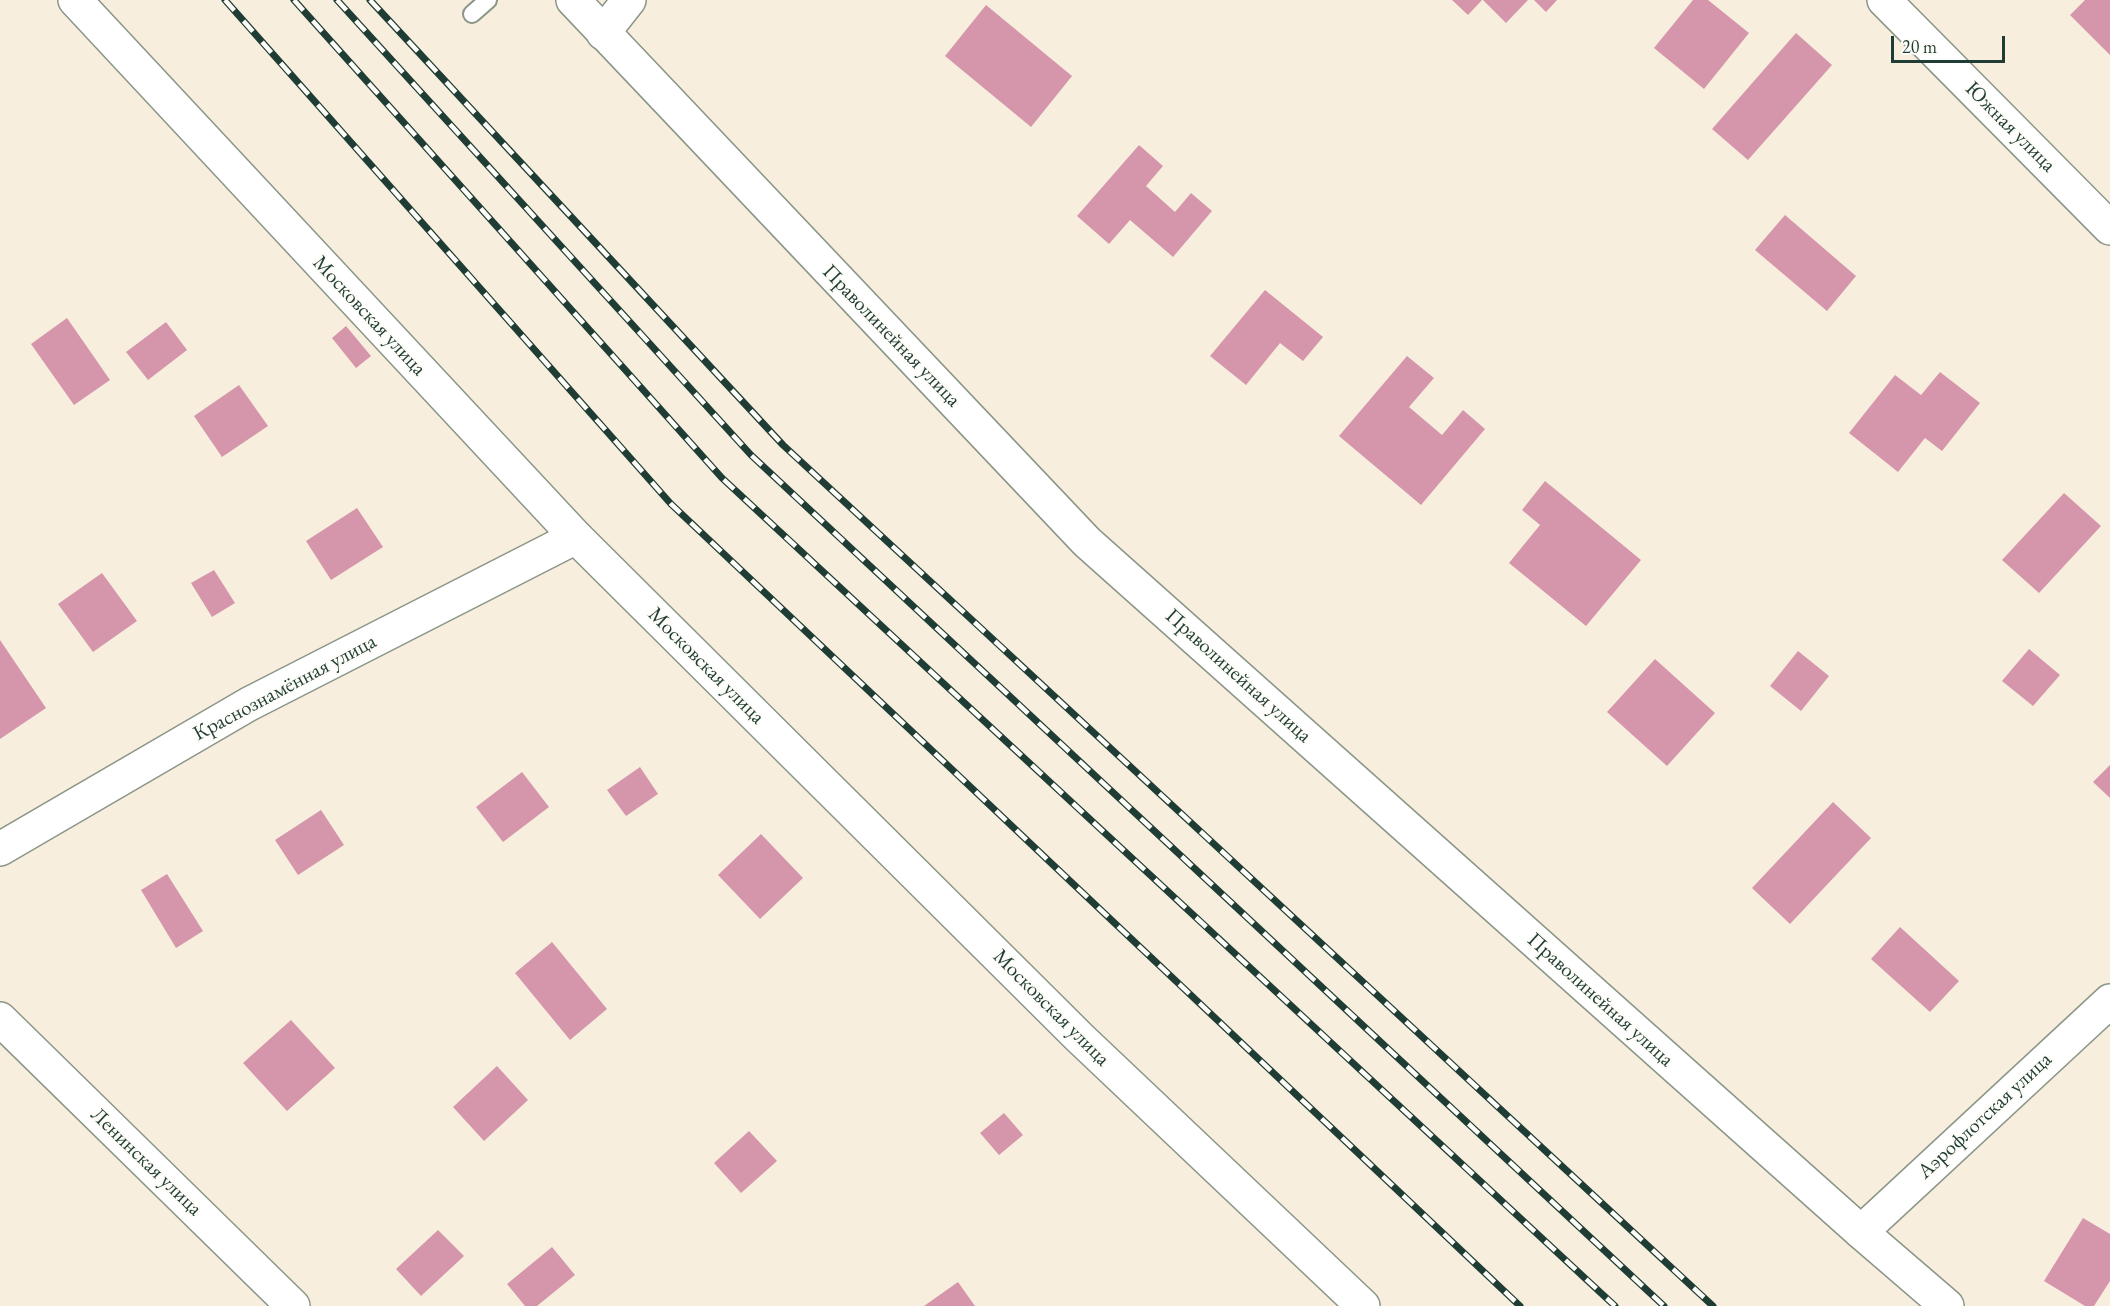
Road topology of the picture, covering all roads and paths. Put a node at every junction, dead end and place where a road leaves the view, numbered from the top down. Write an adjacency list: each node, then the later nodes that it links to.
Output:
1 (75, 0): 9 (main road, Московская улица)
2 (488, 0): 6 (lane)
3 (573, 0): 7 (main road, Праволинейная улица)
4 (629, 0): 7 (main road)
5 (1884, 0): 8 (main road, Южная улица)
6 (472, 14)
7 (603, 33): 13 (main road, Праволинейная улица)
8 (2110, 228)
9 (576, 537): 10 (main road, Краснознамённая улица); 15 (main road, Московская улица)
10 (0, 849)
11 (2110, 1001): 13 (main road, Аэрофлотская улица)
12 (0, 1018): 14 (main road, Ленинская улица)
13 (1861, 1232): 16 (main road, Праволинейная улица)
14 (292, 1306)
15 (1363, 1306)
16 (1947, 1306)

